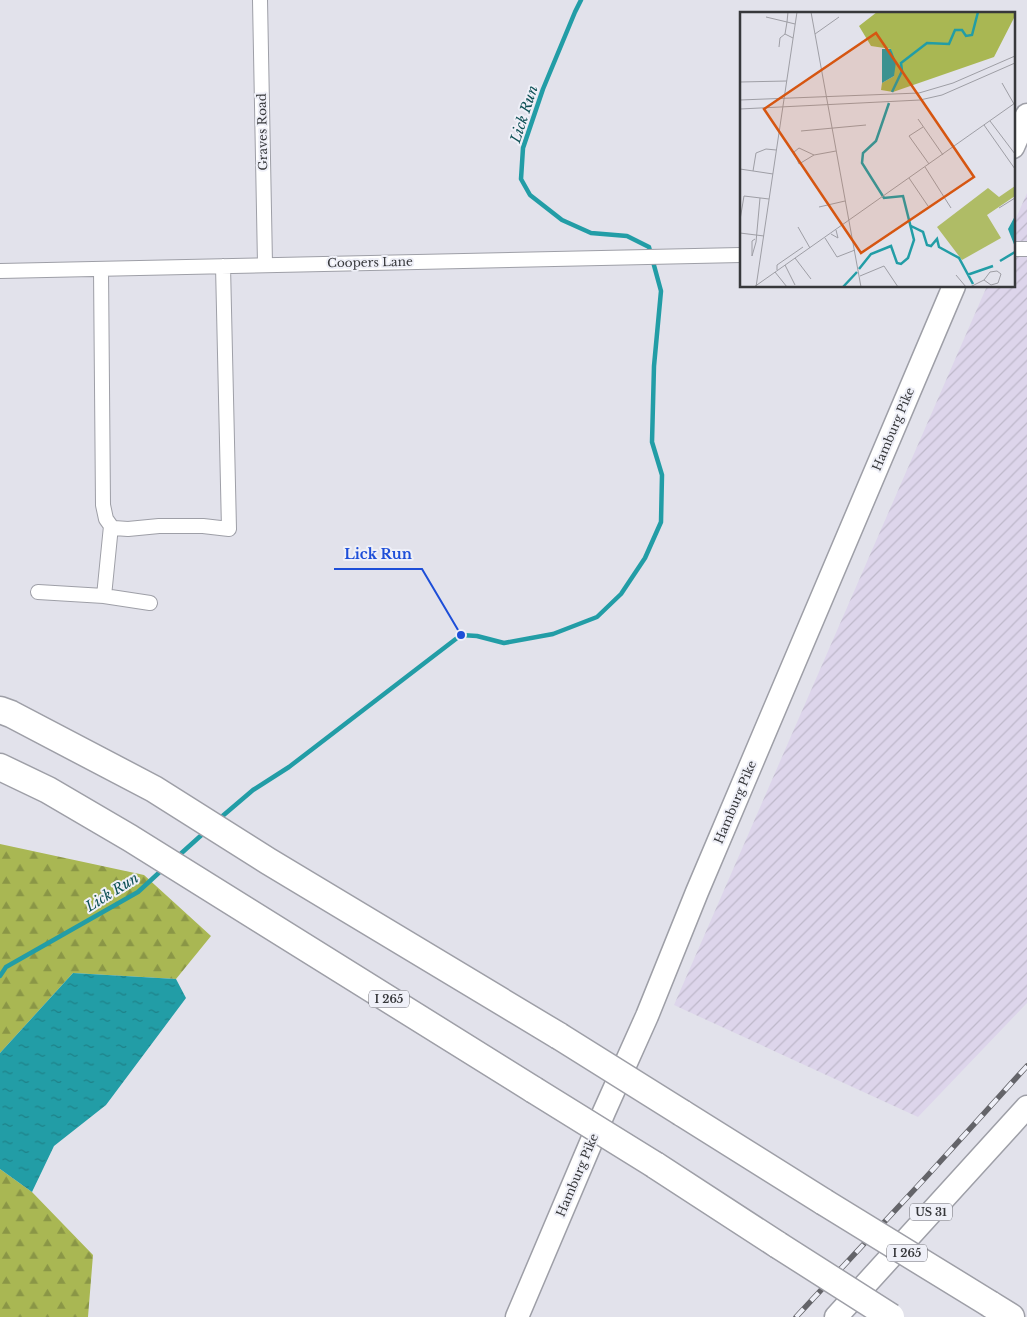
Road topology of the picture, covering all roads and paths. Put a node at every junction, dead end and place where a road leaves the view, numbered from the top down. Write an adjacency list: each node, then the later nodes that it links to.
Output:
1 (260, 0): 7 (street, Graves Road)
2 (1027, 115): 3 (main road)
3 (1014, 145)
4 (1027, 248): 5 (street)
5 (1014, 249)
6 (740, 255): 7 (street, Coopers Lane)
7 (265, 264): 8 (street, Coopers Lane)
8 (223, 266): 9 (street, Coopers Lane); 12 (street)
9 (101, 269): 10 (street, Coopers Lane); 12 (street)
10 (0, 271)
11 (953, 288): 20 (main road, Hamburg Pike)
12 (110, 526): 14 (street)
13 (38, 592): 14 (street)
14 (104, 596): 15 (street)
15 (150, 603)
16 (0, 710): 19 (highway, I 265, bridge)
17 (0, 767): 22 (highway, I 265, bridge)
18 (1027, 1107): 21 (main road, US 31)
19 (1004, 1313)
20 (517, 1317)
21 (836, 1317)
22 (890, 1317)

